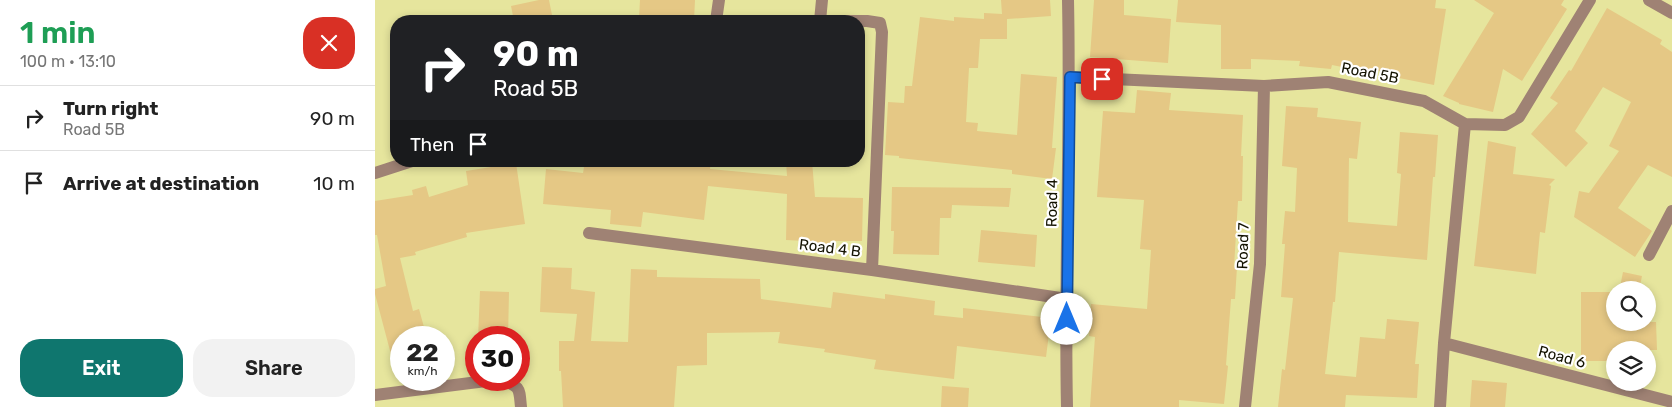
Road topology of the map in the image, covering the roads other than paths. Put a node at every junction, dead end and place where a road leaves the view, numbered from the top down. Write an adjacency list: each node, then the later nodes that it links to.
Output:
1 (719, 0): 7 (street)
2 (822, 0): 8 (street)
3 (1068, 0): 10 (street, Road 4)
4 (1590, 0): 12 (street, Road 5B)
5 (1649, 0): 6 (street)
6 (1672, 13)
7 (717, 15)
8 (821, 15)
9 (865, 21): 18 (street)
10 (1070, 77): 11 (street, Road 5B); 19 (street, Road 4)
11 (1264, 86): 12 (street, Road 5B); 27 (street, Road 7)
12 (1465, 124): 20 (street)
13 (392, 167): 14 (street)
14 (375, 172)
15 (1672, 211): 17 (street)
16 (589, 233): 18 (street, Road 4 B)
17 (1649, 255)
18 (872, 270): 19 (street, Road 4 B)
19 (1067, 299): 26 (street, Road 4)
20 (1444, 343): 24 (street, Road 6); 28 (street)
21 (465, 384): 23 (street)
22 (519, 391): 25 (street)
23 (375, 395)
24 (1672, 402)
25 (521, 407)
26 (1067, 407)
27 (1245, 407)
28 (1440, 407)

